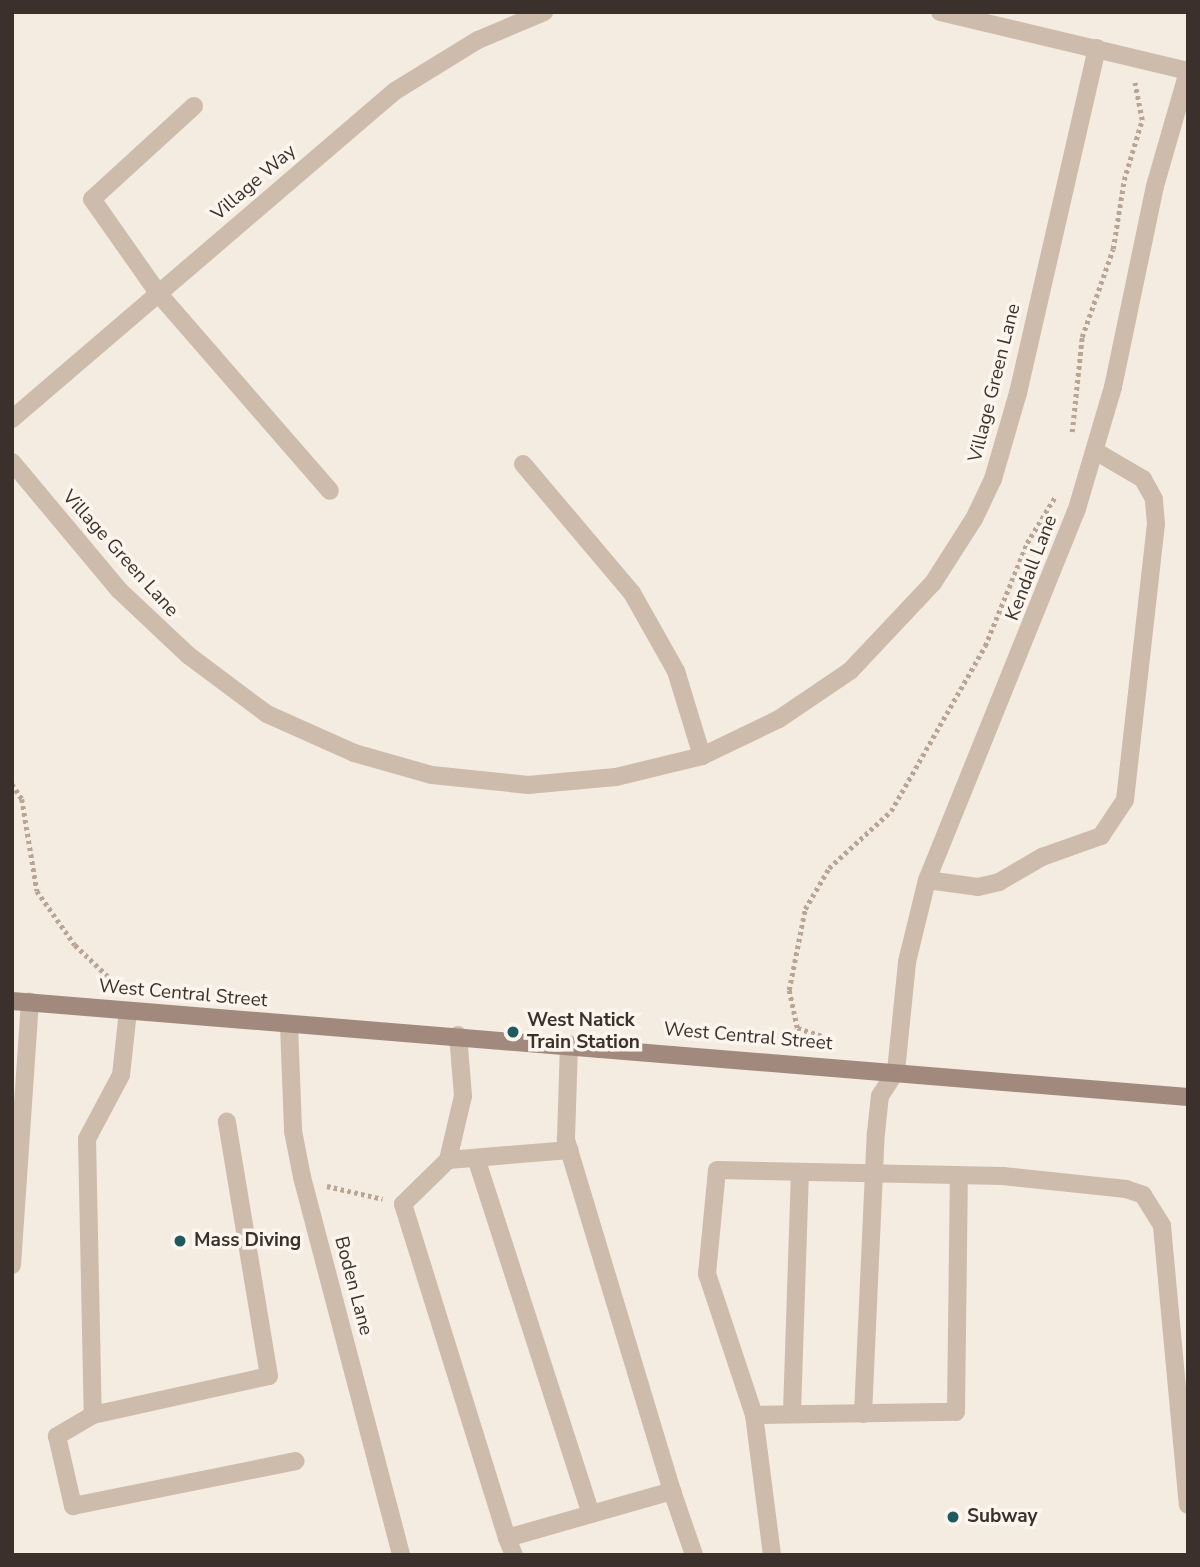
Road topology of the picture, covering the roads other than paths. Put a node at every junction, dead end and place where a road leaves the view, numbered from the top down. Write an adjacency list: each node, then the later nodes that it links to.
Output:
1 (544, 12): 6 (street, Village Way)
2 (946, 13): 3 (street)
3 (1097, 48): 4 (street); 12 (street, Village Green Lane)
4 (1188, 71): 8 (street, Kendall Lane)
5 (194, 106): 6 (street)
6 (158, 293): 7 (street, Village Way); 11 (street)
7 (12, 419)
8 (1095, 451): 13 (street, Kendall Lane); 13 (street)
9 (12, 462): 12 (street, Village Green Lane)
10 (523, 464): 12 (street)
11 (330, 491)
12 (702, 756)
13 (927, 880): 19 (street, Kendall Lane)
14 (21, 1001): 15 (main road, West Central Street); 28 (street)
15 (128, 1011): 16 (main road, West Central Street); 31 (street)
16 (289, 1024): 17 (main road, West Central Street); 38 (street, Boden Lane)
17 (458, 1035): 18 (main road, West Central Street); 24 (street)
18 (569, 1044): 19 (main road, West Central Street); 22 (street)
19 (896, 1071): 20 (main road, West Central Street); 26 (street)
20 (1188, 1097)
21 (227, 1121): 31 (street)
22 (570, 1150): 23 (street); 34 (street)
23 (476, 1158): 24 (street); 36 (street)
24 (448, 1160): 37 (street)
25 (800, 1173): 26 (street); 29 (street); 32 (street)
26 (876, 1175): 27 (street); 30 (street)
27 (958, 1176): 30 (street); 35 (street)
28 (12, 1265)
29 (792, 1412): 30 (street); 32 (street)
30 (863, 1414)
31 (93, 1415): 33 (street)
32 (754, 1415): 40 (street)
33 (296, 1461)
34 (672, 1490): 36 (street); 39 (street)
35 (1188, 1505)
36 (592, 1514): 37 (street)
37 (511, 1546)
38 (401, 1555)
39 (694, 1555)
40 (772, 1555)

